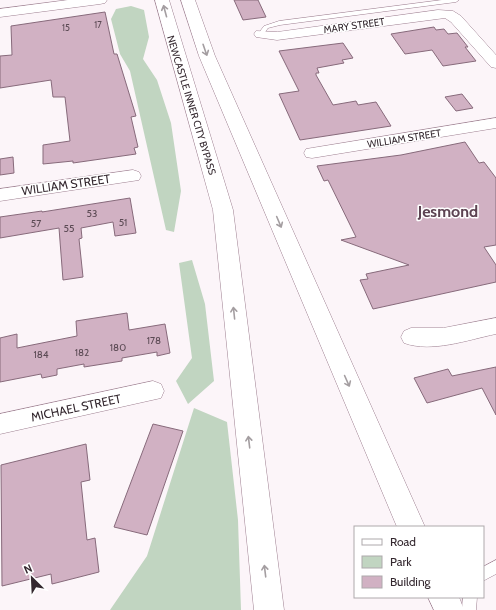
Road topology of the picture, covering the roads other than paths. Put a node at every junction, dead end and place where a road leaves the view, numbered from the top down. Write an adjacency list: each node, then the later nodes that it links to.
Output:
1 (100, 0): 5 (main road)
2 (162, 0): 21 (main road, NEWCASTLE INNER CITY BYPASS, one-way to 2)
3 (188, 0): 16 (main road, one-way to 16)
4 (456, 0): 6 (lane)
5 (0, 12)
6 (261, 34): 7 (street, MARY STREET)
7 (496, 64)
8 (496, 123): 9 (street, WILLIAM STREET)
9 (312, 153)
10 (133, 176): 11 (street, WILLIAM STREET)
11 (0, 195)
12 (496, 326): 13 (street)
13 (412, 337)
14 (153, 392): 15 (street, MICHAEL STREET)
15 (0, 424)
16 (411, 526)
17 (496, 568): 18 (lane)
18 (484, 574)
19 (443, 598): 22 (main road)
20 (470, 598): 23 (lane)
21 (269, 610)
22 (449, 610)
23 (468, 610)

